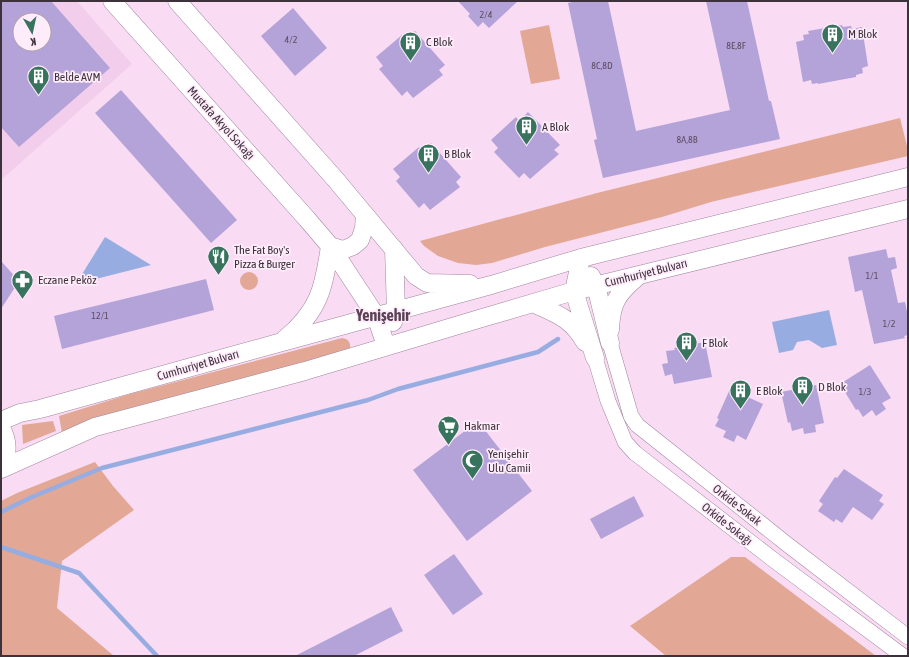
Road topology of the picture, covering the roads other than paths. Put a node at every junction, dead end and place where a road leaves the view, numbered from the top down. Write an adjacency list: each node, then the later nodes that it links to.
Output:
1 (112, 1): 6 (street, Mustafa Akyol Sokağı)
2 (177, 1): 5 (street)
3 (908, 177): 8 (street, Cumhuriyet Bulvarı)
4 (908, 209): 9 (street, Cumhuriyet Bulvarı)
5 (365, 215): 6 (street); 7 (street)
6 (330, 246): 15 (street, Mustafa Akyol Sokağı); 16 (street)
7 (394, 249): 10 (street); 14 (street)
8 (581, 258): 10 (street, Cumhuriyet Bulvarı); 11 (street); 12 (street)
9 (638, 275): 11 (street, Cumhuriyet Bulvarı); 17 (street)
10 (491, 285): 14 (street, Cumhuriyet Bulvarı)
11 (596, 286): 12 (street, Cumhuriyet Bulvarı); 17 (street)
12 (574, 291): 13 (street, Cumhuriyet Bulvarı); 19 (street)
13 (533, 303): 18 (street, Cumhuriyet Bulvarı); 19 (street)
14 (396, 311): 15 (street, Cumhuriyet Bulvarı); 18 (street)
15 (376, 316): 16 (street, Cumhuriyet Bulvarı); 18 (street, Mustafa Akyol Sokağı)
16 (282, 342): 20 (street, Cumhuriyet Bulvarı)
17 (610, 342): 23 (street, Orkide Sokak)
18 (386, 346): 22 (street, Cumhuriyet Bulvarı)
19 (595, 358): 24 (street, Orkide Sokağı)
20 (1, 421)
21 (1, 428): 22 (street, Cumhuriyet Bulvarı)
22 (1, 468)
23 (908, 637)
24 (903, 656)

